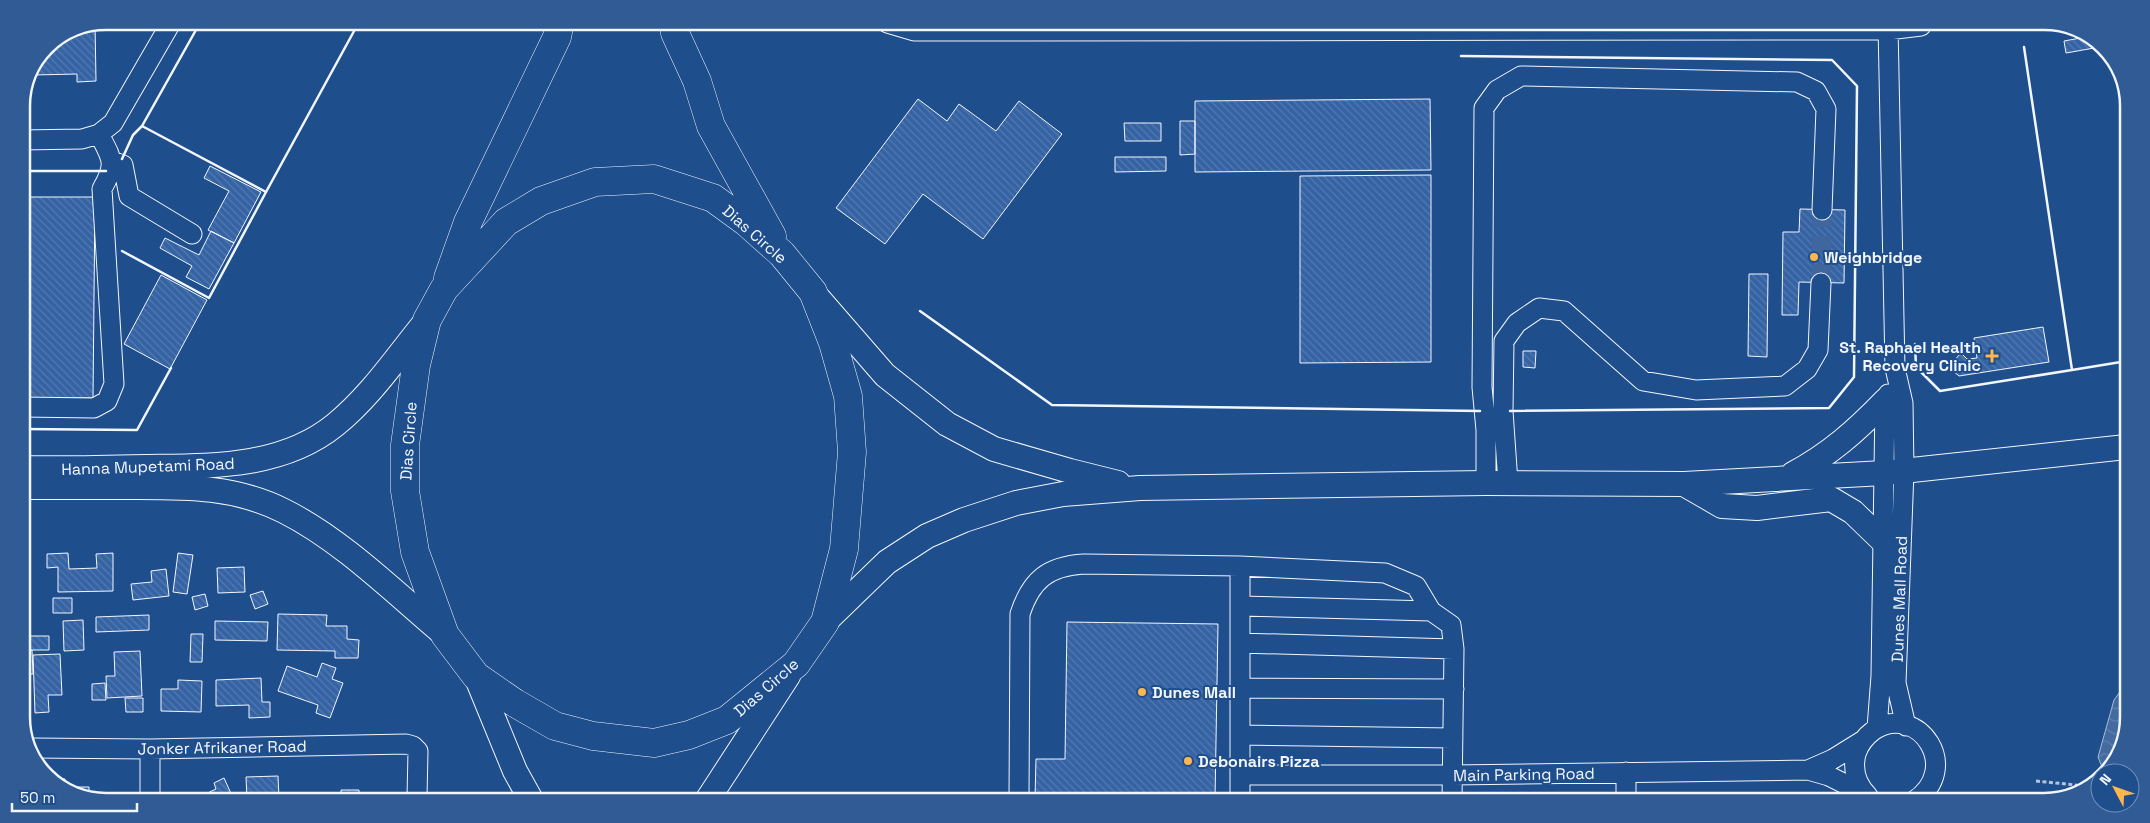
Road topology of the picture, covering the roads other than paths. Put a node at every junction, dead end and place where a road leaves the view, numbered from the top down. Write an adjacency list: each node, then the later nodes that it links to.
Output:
1 (167, 30): 7 (street)
2 (558, 30): 14 (highway)
3 (675, 30): 12 (highway)
4 (908, 30): 5 (street)
5 (1401, 30)
6 (1888, 30): 17 (street)
7 (99, 134): 8 (street); 9 (street)
8 (30, 140)
9 (112, 160): 11 (street); 21 (street)
10 (1822, 210): 19 (street)
11 (192, 234)
12 (782, 254): 14 (highway, Dias Circle); 15 (highway, Dias Circle)
13 (1821, 283): 18 (street)
14 (444, 289): 16 (highway, Dias Circle)
15 (813, 292): 29 (main road); 34 (highway, Dias Circle)
16 (427, 320): 23 (main road, Hanna Mupetami Road); 35 (highway, Dias Circle)
17 (1895, 368): 20 (street); 24 (street)
18 (1504, 384): 19 (street); 26 (street)
19 (1482, 387): 26 (street)
20 (1885, 401): 24 (street); 25 (main road)
21 (30, 407)
22 (2120, 448): 24 (main road)
23 (30, 468)
24 (1894, 472): 25 (main road); 30 (street, Dunes Mall Road); 42 (street, Dunes Mall Road)
25 (1788, 478): 27 (main road)
26 (1497, 483): 27 (main road); 29 (main road)
27 (1684, 484): 30 (main road)
28 (30, 487): 35 (main road, Hanna Mupetami Road)
29 (1140, 488): 34 (main road)
30 (1883, 541): 43 (street, Dunes Mall Road)
31 (1240, 566): 32 (street); 33 (street); 57 (street)
32 (1240, 606): 33 (street); 36 (street)
33 (1432, 611): 37 (street)
34 (825, 622): 38 (highway, Dias Circle)
35 (445, 635): 39 (highway, Dias Circle)
36 (1240, 643): 37 (street); 40 (street)
37 (1454, 649): 41 (street)
38 (796, 664): 39 (highway, Dias Circle); 56 (main road)
39 (476, 676): 55 (main road)
40 (1240, 688): 41 (street); 44 (street)
41 (1454, 690): 45 (street)
42 (1906, 726): 43 (street); 63 (street)
43 (1877, 728): 46 (street, Main Parking Road)
44 (1240, 735): 45 (street); 51 (street)
45 (1453, 738): 52 (street)
46 (1862, 741): 49 (street, Main Parking Road); 62 (street)
47 (37, 748): 48 (street, Jonker Afrikaner Road)
48 (150, 749): 53 (street); 54 (street, Jonker Afrikaner Road)
49 (1808, 770): 50 (street, Main Parking Road); 61 (street, Main Parking Road)
50 (1626, 772): 52 (street, Main Parking Road); 60 (street)
51 (1240, 775): 52 (street, Main Parking Road); 58 (street)
52 (1453, 775): 59 (street)
53 (150, 793)
54 (417, 793)
55 (527, 793)
56 (712, 793)
57 (1019, 793)
58 (1240, 793)
59 (1452, 793)
60 (1626, 793)
61 (1861, 793)
62 (1866, 793)
63 (1923, 793)

